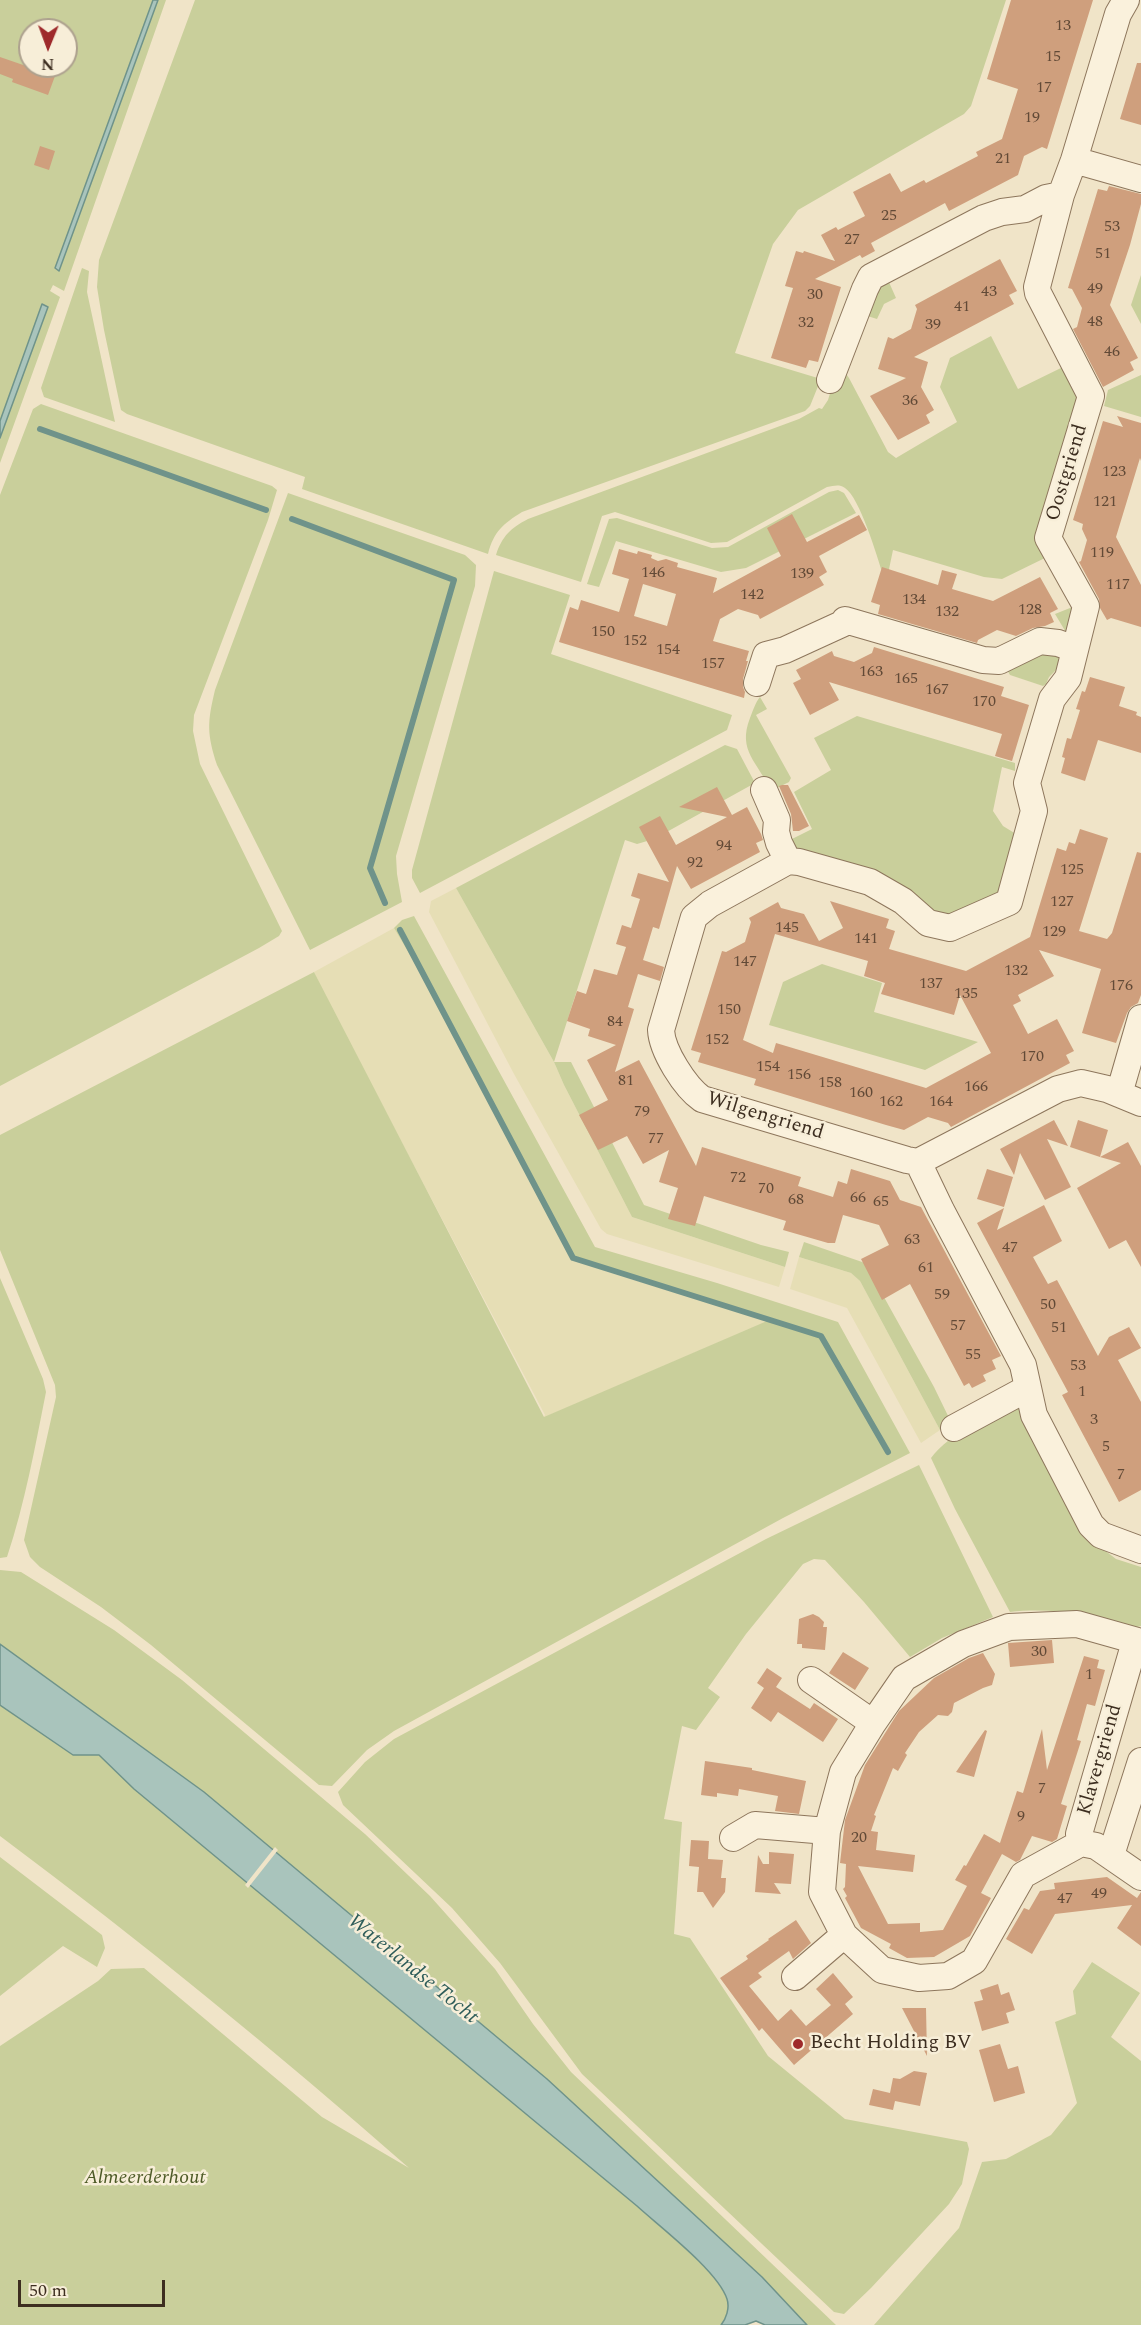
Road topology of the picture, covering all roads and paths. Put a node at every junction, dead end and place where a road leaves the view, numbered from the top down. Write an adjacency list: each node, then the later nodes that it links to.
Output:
1 (1126, 0): 2 (street, Oostgriend)
2 (1074, 160): 3 (street); 4 (street, Oostgriend)
3 (1141, 179)
4 (1061, 195): 5 (street); 6 (street, Oostgriend)
5 (830, 380)
6 (1075, 649): 7 (street); 9 (street)
7 (757, 683)
8 (764, 790): 9 (street)
9 (788, 861): 12 (street, Wilgengriend)
10 (1141, 1018): 11 (street)
11 (1130, 1098): 12 (street)
12 (918, 1162): 13 (street)
13 (1028, 1388): 14 (street); 15 (street)
14 (954, 1428)
15 (1141, 1550)
16 (1138, 1642): 18 (street, Klavergriend); 22 (street, Klavergriend)
17 (811, 1680): 18 (street)
18 (873, 1723): 20 (street, Klavergriend)
19 (1141, 1761): 23 (street, Klavergriend)
20 (827, 1831): 21 (street); 25 (street, Klavergriend)
21 (733, 1838)
22 (1081, 1843): 23 (street, Klavergriend); 25 (street, Klavergriend)
23 (1111, 1855): 24 (street, Klavergriend)
24 (1141, 1876)
25 (844, 1935): 26 (street)
26 (795, 1977)

